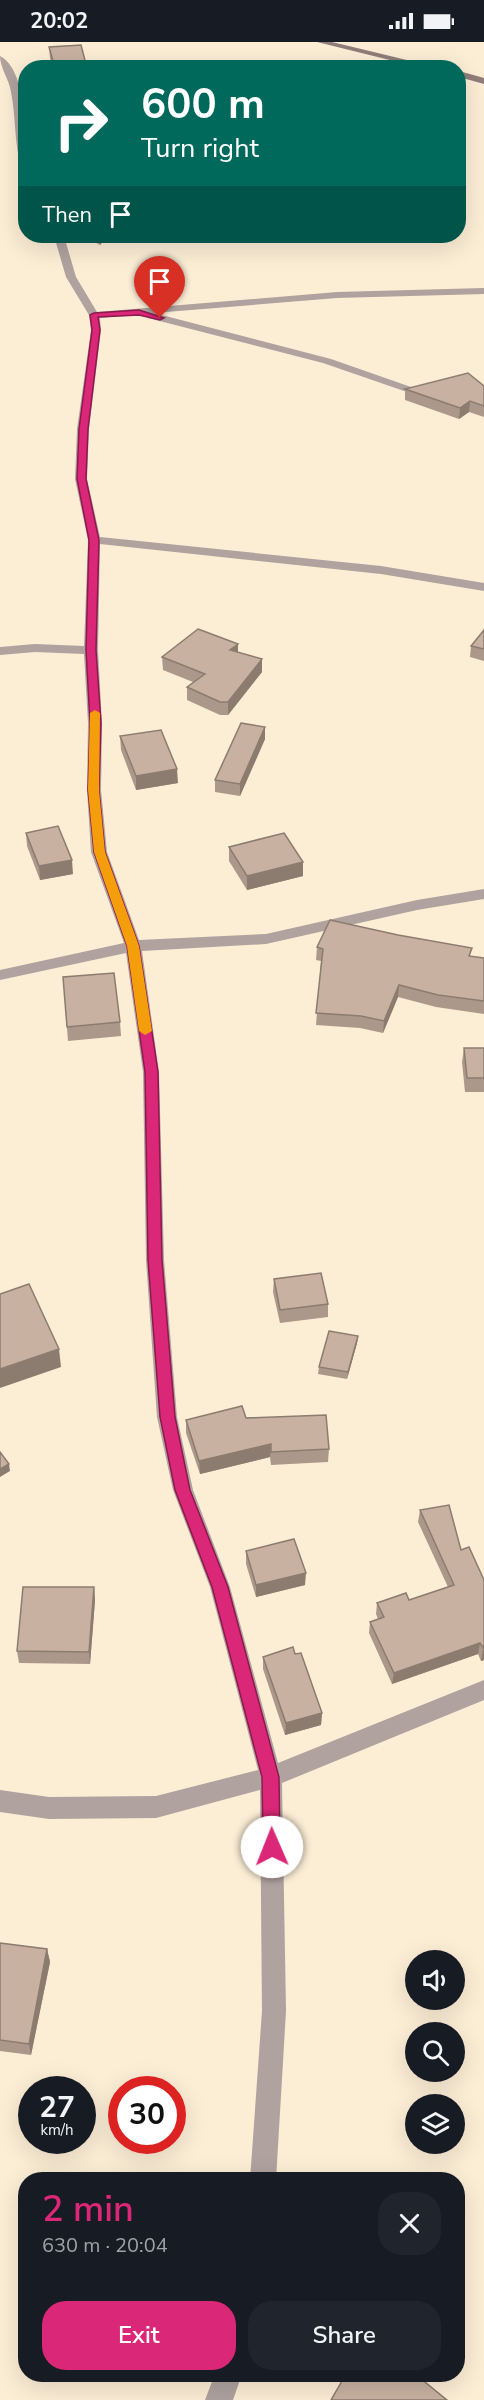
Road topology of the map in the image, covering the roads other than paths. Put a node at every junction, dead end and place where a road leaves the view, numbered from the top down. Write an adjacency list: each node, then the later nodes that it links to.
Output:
1 (321, 42): 3 (main road)
2 (0, 59): 6 (street)
3 (401, 60)
4 (466, 76): 5 (main road)
5 (484, 81)
6 (18, 120)
7 (60, 243): 10 (street)
8 (484, 291): 9 (street)
9 (139, 312): 10 (street); 11 (street)
10 (94, 315): 12 (street)
11 (407, 389)
12 (94, 540): 13 (street); 14 (street)
13 (484, 587)
14 (91, 650): 15 (street); 17 (street)
15 (0, 651)
16 (484, 894): 17 (street)
17 (133, 946): 18 (street); 20 (street)
18 (0, 975)
19 (484, 1690): 20 (street)
20 (271, 1777): 21 (street); 22 (street)
21 (0, 1801)
22 (264, 2172)
23 (226, 2382): 24 (street)
24 (219, 2400)

